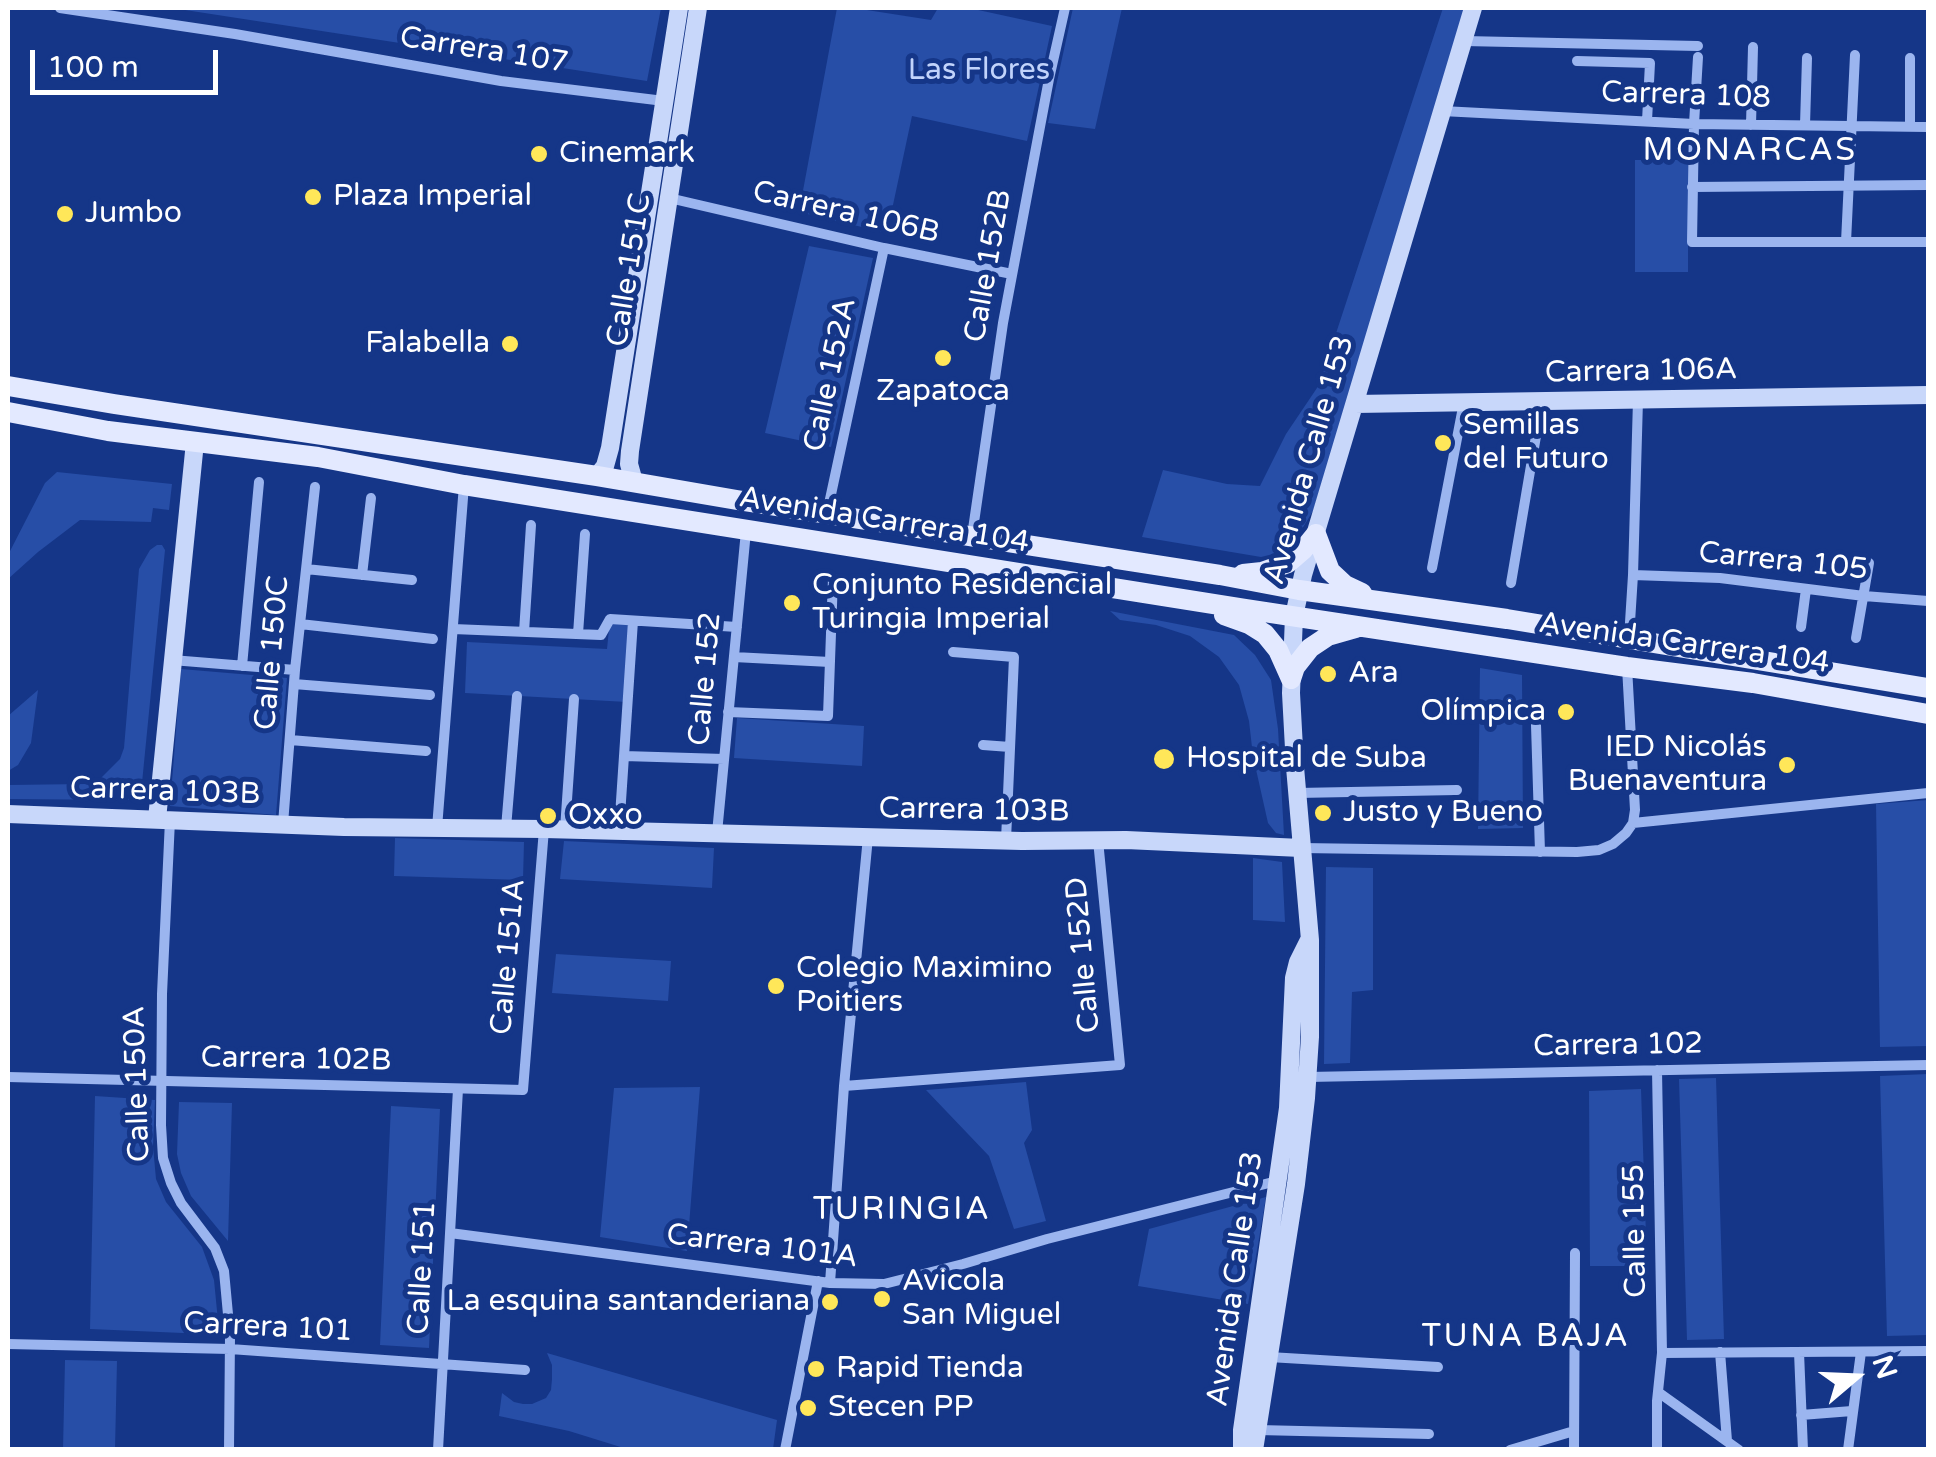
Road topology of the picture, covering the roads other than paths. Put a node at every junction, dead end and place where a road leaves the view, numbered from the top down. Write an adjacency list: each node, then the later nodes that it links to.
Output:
1 (60, 8): 12 (street, Carrera 107)
2 (678, 8): 12 (street, Calle 151C)
3 (698, 8): 24 (street, Calle 151C)
4 (1066, 8): 28 (street, Calle 152B)
5 (1473, 8): 6 (street, Avenida Calle 153)
6 (1464, 40): 13 (street, Avenida Calle 153); 15 (street)
7 (1753, 47): 16 (street)
8 (1855, 55): 18 (street)
9 (1807, 58): 17 (street)
10 (1910, 58): 19 (street)
11 (1578, 61): 14 (street)
12 (664, 102): 39 (street, Calle 151C)
13 (1442, 111): 14 (street, Carrera 108); 35 (street, Avenida Calle 153)
14 (1647, 121): 15 (street, Carrera 108)
15 (1694, 124): 16 (street, Carrera 108); 23 (street)
16 (1751, 125): 17 (street, Carrera 108)
17 (1806, 125): 18 (street, Carrera 108)
18 (1852, 126): 19 (street, Carrera 108); 22 (street)
19 (1910, 127): 20 (street, Carrera 108)
20 (1928, 127)
21 (1928, 185): 22 (street)
22 (1847, 186): 23 (street); 25 (street)
23 (1692, 187): 25 (street)
24 (669, 198): 27 (street, Carrera 106B); 41 (street, Calle 151C)
25 (1846, 242): 26 (street)
26 (1928, 242)
27 (884, 248): 28 (street, Carrera 106B); 45 (street, Calle 152A)
28 (1012, 274): 50 (street, Calle 152B)
29 (8, 386): 34 (main road, Avenida Carrera 104)
30 (1928, 396): 31 (street, Carrera 106A)
31 (1638, 400): 32 (street, Carrera 106A); 56 (street)
32 (1542, 401): 33 (street, Carrera 106A); 59 (street)
33 (1464, 402): 35 (street, Carrera 106A); 52 (street)
34 (114, 404): 37 (main road); 39 (main road, Avenida Carrera 104)
35 (1355, 404): 49 (street, Avenida Calle 153)
36 (8, 412): 37 (main road, Avenida Carrera 104)
37 (108, 431): 38 (main road, Avenida Carrera 104)
38 (195, 442): 42 (main road, Avenida Carrera 104); 80 (street, Calle 150A)
39 (597, 476): 41 (main road, Avenida Carrera 104)
40 (259, 482): 82 (street)
41 (634, 482): 45 (main road, Avenida Carrera 104)
42 (464, 485): 47 (main road, Avenida Carrera 104); 72 (street)
43 (315, 487): 53 (street, Calle 150C)
44 (370, 498): 55 (street)
45 (827, 513): 50 (main road, Avenida Carrera 104)
46 (530, 526): 73 (street)
47 (746, 529): 63 (main road, Avenida Carrera 104); 70 (street, Calle 152)
48 (586, 534): 74 (street)
49 (1316, 534): 54 (main road); 61 (street, Avenida Calle 153); 64 (main road)
50 (972, 536): 54 (main road, Avenida Carrera 104)
51 (1869, 564): 62 (street)
52 (1432, 568)
53 (306, 569): 55 (street); 68 (street, Calle 150C)
54 (1220, 574): 61 (main road, Avenida Carrera 104)
55 (362, 575): 58 (street)
56 (1633, 575): 60 (street, Carrera 105); 77 (street)
57 (832, 578): 81 (street)
58 (412, 580)
59 (1511, 584)
60 (1806, 589): 62 (street, Carrera 105); 71 (street)
61 (1299, 590): 64 (main road, Avenida Carrera 104); 66 (street, Avenida Calle 153)
62 (1864, 596): 65 (street, Carrera 105); 75 (street)
63 (1178, 598): 66 (main road, Avenida Carrera 104); 85 (main road)
64 (1377, 600): 77 (main road, Avenida Carrera 104)
65 (1928, 600)
66 (1294, 616): 69 (main road, Avenida Carrera 104); 85 (street, Avenida Calle 153)
67 (633, 621): 70 (street); 74 (street); 98 (street)
68 (300, 624): 76 (street); 84 (street, Calle 150C)
69 (1363, 626): 83 (main road, Avenida Carrera 104); 85 (main road)
70 (737, 627): 79 (street, Calle 152)
71 (1801, 627)
72 (453, 629): 73 (street); 107 (street)
73 (524, 632): 74 (street)
74 (578, 634)
75 (1856, 638)
76 (433, 639)
77 (1628, 639): 87 (main road, Avenida Carrera 104)
78 (954, 652): 96 (street)
79 (734, 657): 81 (street); 91 (street, Calle 152)
80 (172, 660): 82 (street); 104 (street, Calle 150A)
81 (830, 662): 91 (street)
82 (242, 666): 84 (street)
83 (1627, 667): 92 (main road, Avenida Carrera 104); 105 (street)
84 (295, 670): 86 (street, Calle 150C)
85 (1291, 679): 101 (street, Avenida Calle 153)
86 (294, 684): 88 (street); 94 (street, Calle 150C)
87 (1928, 688)
88 (430, 695)
89 (518, 696): 108 (street)
90 (574, 699): 110 (street)
91 (728, 712): 99 (street, Calle 152)
92 (1928, 714)
93 (1536, 725): 117 (street)
94 (290, 740): 97 (street); 106 (street, Calle 150C)
95 (983, 745): 96 (street)
96 (1010, 747): 114 (street)
97 (426, 751)
98 (624, 756): 99 (street); 111 (street)
99 (724, 759): 112 (street, Calle 152)
100 (1457, 790): 101 (street)
101 (1297, 793): 116 (street, Avenida Calle 153)
102 (1928, 793): 105 (street, Carrera 103B)
103 (8, 814): 104 (street, Carrera 103B)
104 (163, 819): 106 (street, Carrera 103B); 123 (street, Calle 150A)
105 (1633, 823): 117 (street, Carrera 103B)
106 (283, 824): 107 (street, Carrera 103B)
107 (438, 828): 108 (street, Carrera 103B)
108 (506, 828): 109 (street, Carrera 103B)
109 (544, 829): 110 (street, Carrera 103B); 126 (street, Calle 151A)
110 (565, 830): 111 (street, Carrera 103B)
111 (619, 831): 112 (street, Carrera 103B)
112 (716, 833): 113 (street, Carrera 103B)
113 (868, 837): 114 (street, Carrera 103B); 124 (street)
114 (1006, 840): 115 (street, Carrera 103B)
115 (1098, 840): 116 (street, Carrera 103B); 124 (street, Calle 152D)
116 (1301, 848): 117 (street, Carrera 103B); 118 (street, Avenida Calle 153)
117 (1540, 852)
118 (1310, 940): 121 (street, Avenida Calle 153); 127 (street, Avenida Calle 153)
119 (1928, 1065): 120 (street, Carrera 102)
120 (1657, 1070): 121 (street, Carrera 102); 137 (street, Calle 155)
121 (1308, 1077): 127 (street, Avenida Calle 153)
122 (8, 1078): 123 (street, Carrera 102B)
123 (162, 1081): 125 (street, Carrera 102B); 132 (street, Calle 150A)
124 (844, 1086): 130 (street)
125 (458, 1089): 126 (street, Carrera 102B); 128 (street, Calle 151)
126 (522, 1090)
127 (1288, 1182): 130 (street, Carrera 101A); 138 (street, Avenida Calle 153); 152 (street, Avenida Calle 153)
128 (450, 1233): 130 (street, Carrera 101A); 139 (street, Calle 151)
129 (1575, 1254): 146 (street)
130 (824, 1282): 151 (street)
131 (8, 1344): 132 (street, Carrera 101)
132 (230, 1349): 139 (street, Carrera 101); 149 (street, Calle 150A)
133 (1928, 1351): 136 (street)
134 (1720, 1352): 135 (street); 137 (street); 148 (street)
135 (1799, 1352): 136 (street); 144 (street)
136 (1861, 1352): 143 (street)
137 (1662, 1353): 142 (street, Calle 155)
138 (1270, 1357): 140 (street); 145 (street, Avenida Calle 153)
139 (443, 1364): 141 (street, Carrera 101); 150 (street, Calle 151)
140 (1438, 1367)
141 (525, 1370)
142 (1658, 1392): 148 (street); 156 (street, Calle 155)
143 (1852, 1411): 144 (street); 159 (street)
144 (1801, 1415): 158 (street)
145 (1258, 1430): 147 (street); 153 (street, Avenida Calle 153)
146 (1574, 1431): 154 (street); 155 (street)
147 (1429, 1434)
148 (1727, 1441): 157 (street)
149 (229, 1450)
150 (438, 1450)
151 (785, 1450)
152 (1242, 1450)
153 (1254, 1450)
154 (1510, 1450)
155 (1574, 1450)
156 (1658, 1450)
157 (1739, 1450)
158 (1802, 1450)
159 (1848, 1450)

